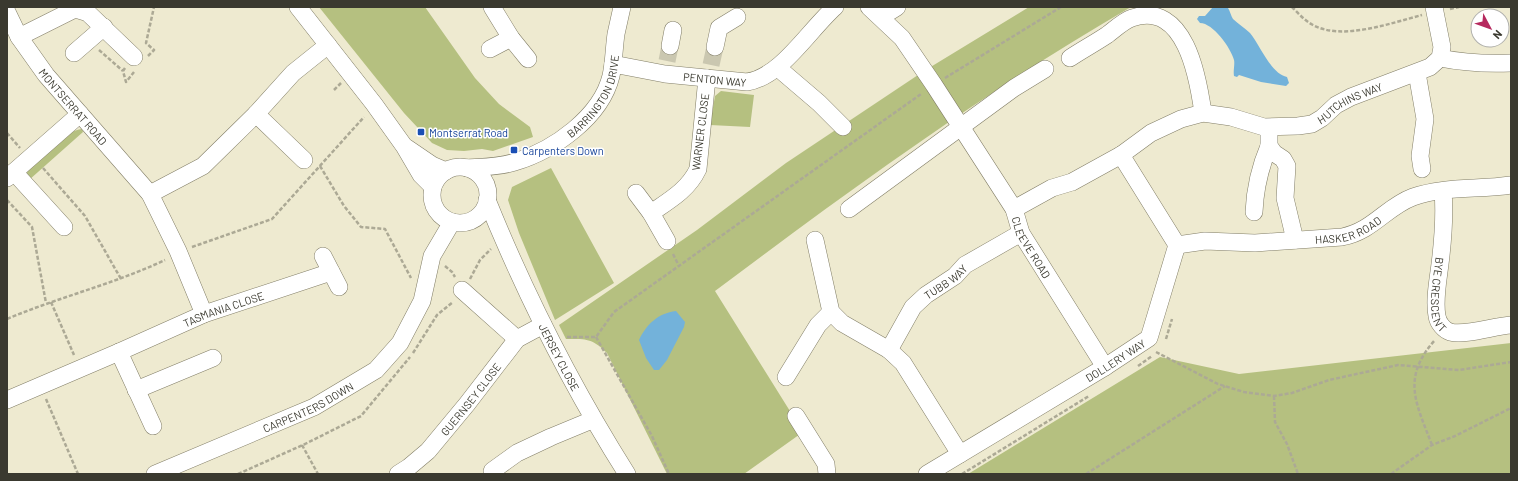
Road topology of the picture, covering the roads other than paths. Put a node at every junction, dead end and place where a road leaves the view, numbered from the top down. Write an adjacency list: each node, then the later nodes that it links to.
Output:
1 (298, 7): 13 (street)
2 (492, 7): 12 (street)
3 (622, 7): 22 (street, BARRINGTON DRIVE)
4 (834, 7): 23 (street, PENTON WAY)
5 (897, 7): 8 (street)
6 (1434, 10): 16 (street)
7 (7, 12): 11 (street, MONTSERRAT ROAD)
8 (875, 12): 30 (street, CLEEVE ROAD)
9 (737, 17): 14 (street)
10 (104, 27): 11 (street); 17 (street); 18 (street)
11 (20, 37): 28 (street, MONTSERRAT ROAD)
12 (511, 38): 15 (street); 20 (street)
13 (328, 45): 29 (street); 33 (street)
14 (715, 47)
15 (490, 49)
16 (1440, 50): 21 (street); 25 (street, HUTCHINS WAY)
17 (74, 53)
18 (134, 57)
19 (1070, 58): 27 (street)
20 (528, 59)
21 (1511, 63)
22 (613, 64): 26 (street, PENTON WAY); 37 (street, BARRINGTON DRIVE)
23 (778, 68): 26 (street, PENTON WAY); 31 (street)
24 (1045, 69): 30 (street)
25 (1417, 73): 32 (street, HUTCHINS WAY); 39 (street)
26 (709, 74): 52 (street, WARNER CLOSE)
27 (1203, 113): 32 (street, HUTCHINS WAY); 35 (street, HUTCHINS WAY)
28 (80, 114): 41 (street); 47 (street, MONTSERRAT ROAD)
29 (256, 114): 36 (street); 47 (street)
30 (962, 126): 48 (street); 49 (street, CLEEVE ROAD)
31 (842, 127)
32 (1269, 128): 34 (street)
33 (404, 146): 40 (street); 43 (street)
34 (1269, 146): 51 (street); 59 (street)
35 (1121, 155): 49 (street, HUTCHINS WAY); 61 (street)
36 (304, 160)
37 (503, 164): 38 (street, BARRINGTON DRIVE); 45 (street)
38 (467, 168): 40 (street); 45 (street)
39 (1422, 169)
40 (446, 171): 43 (street)
41 (10, 175): 55 (street)
42 (1511, 185): 44 (street, HASKER ROAD)
43 (433, 187): 50 (street)
44 (1443, 191): 59 (street, HASKER ROAD); 69 (street, BYE CRESCENT)
45 (487, 192): 53 (street); 57 (street, JERSEY CLOSE)
46 (636, 193): 52 (street)
47 (150, 194): 68 (street, MONTSERRAT ROAD)
48 (849, 209)
49 (1014, 209): 56 (street, CLEEVE ROAD)
50 (436, 210): 54 (street); 62 (street)
51 (1254, 212)
52 (651, 213): 60 (street)
53 (472, 221): 54 (street); 57 (street)
54 (452, 222): 62 (street)
55 (64, 227)
56 (1021, 233): 72 (street, TUBB WAY); 75 (street, CLEEVE ROAD)
57 (501, 235): 70 (street, JERSEY CLOSE)
58 (815, 240): 67 (street)
59 (1294, 240): 61 (street, HASKER ROAD)
60 (668, 241)
61 (1177, 245): 75 (street, DOLLERY WAY)
62 (434, 253): 84 (street, CARPENTERS DOWN)
63 (323, 256): 64 (street)
64 (331, 272): 65 (street); 68 (street, TASMANIA CLOSE)
65 (339, 287)
66 (459, 287): 71 (street)
67 (831, 312): 72 (street); 76 (street)
68 (204, 314): 73 (street, TASMANIA CLOSE)
69 (1511, 325)
70 (545, 331): 71 (street, GUERNSEY CLOSE); 80 (street, JERSEY CLOSE)
71 (517, 339): 85 (street, GUERNSEY CLOSE)
72 (889, 350): 82 (street)
73 (119, 352): 77 (street); 78 (street, TASMANIA CLOSE)
74 (213, 358): 77 (street)
75 (1105, 367): 82 (street, DOLLERY WAY)
76 (786, 377)
77 (136, 390): 81 (street)
78 (7, 400)
79 (796, 416): 87 (street)
80 (592, 420): 83 (street); 86 (street, JERSEY CLOSE)
81 (153, 426)
82 (960, 454): 88 (street, DOLLERY WAY)
83 (492, 471)
84 (155, 474)
85 (398, 474)
86 (627, 474)
87 (827, 474)
88 (927, 474)

